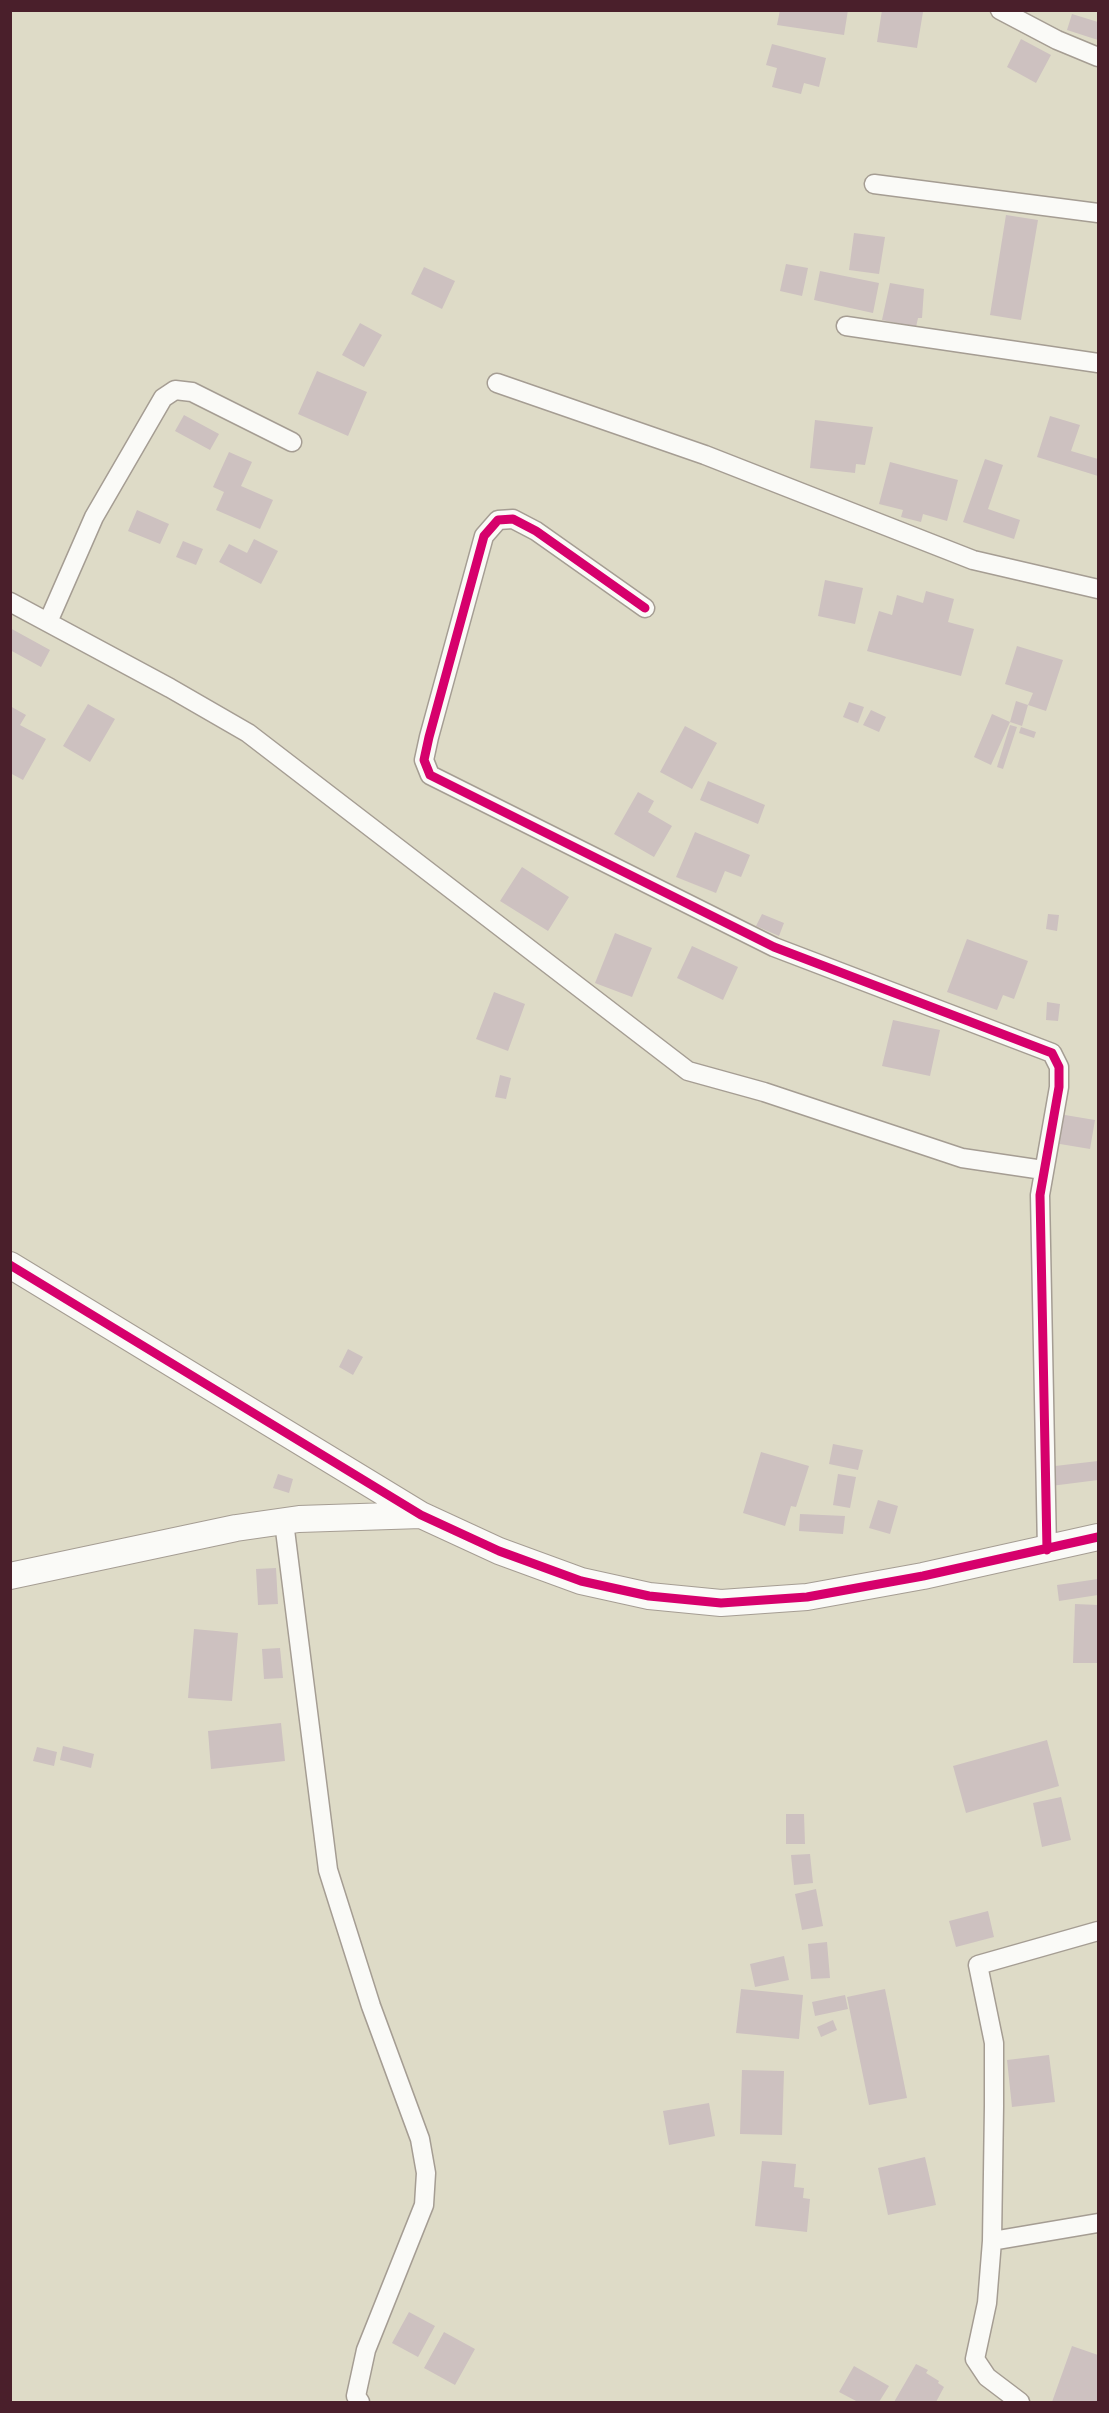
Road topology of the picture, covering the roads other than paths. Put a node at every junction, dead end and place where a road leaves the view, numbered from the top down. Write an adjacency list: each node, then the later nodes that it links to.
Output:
1 (1000, 10): 2 (street)
2 (1098, 57)
3 (874, 184): 4 (street)
4 (1098, 213)
5 (846, 326): 6 (street)
6 (1098, 363)
7 (497, 383): 9 (street)
8 (292, 442): 12 (street)
9 (1098, 589)
10 (10, 602): 12 (street)
11 (645, 608): 13 (street)
12 (48, 622): 13 (street)
13 (1043, 1170): 18 (street)
14 (10, 1265): 15 (street)
15 (421, 1515): 18 (street); 19 (street)
16 (285, 1530): 23 (street)
17 (1098, 1537): 18 (street)
18 (1047, 1550)
19 (10, 1576)
20 (1098, 1931): 22 (street)
21 (1098, 2223): 22 (street)
22 (992, 2241): 24 (street)
23 (360, 2403)
24 (1020, 2403)

